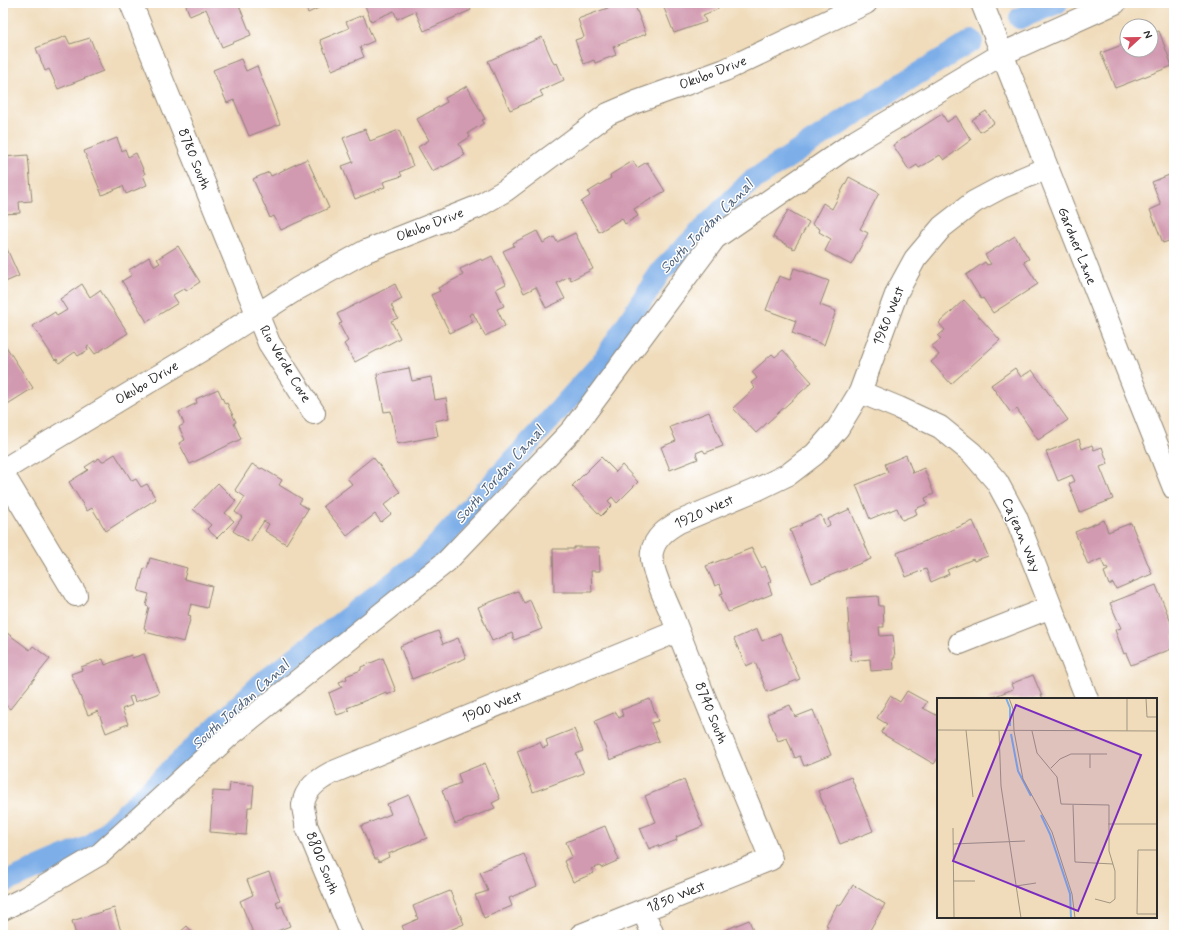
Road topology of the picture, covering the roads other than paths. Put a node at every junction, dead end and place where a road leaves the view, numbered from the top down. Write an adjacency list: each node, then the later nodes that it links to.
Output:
1 (131, 3): 7 (street, 8780 South)
2 (866, 3): 7 (street, Okubo Drive)
3 (982, 3): 5 (street, Gardner Lane)
4 (1115, 3): 5 (street)
5 (1002, 54): 6 (street, Gardner Lane); 22 (street)
6 (1047, 168): 8 (street, 1980 West); 12 (street, Gardner Lane)
7 (257, 315): 9 (street, Rio Verde Cove); 10 (street, Okubo Drive)
8 (860, 392): 13 (street, 1980 West); 16 (street, Cajean Way)
9 (314, 413)
10 (3, 470)
11 (3, 474): 15 (street)
12 (1174, 488)
13 (758, 489): 14 (street, 1920 West)
14 (652, 566): 17 (street, 8740 South)
15 (76, 594)
16 (1051, 607): 18 (street); 19 (street, Cajean Way)
17 (678, 631): 20 (street, 1900 West); 21 (street, 8740 South)
18 (960, 643)
19 (1087, 698)
20 (309, 789): 24 (street, 8800 South)
21 (771, 859): 23 (street, 1850 West)
22 (3, 909)
23 (643, 910): 25 (street, 1850 West); 26 (street)
24 (352, 935)
25 (581, 935)
26 (653, 935)

